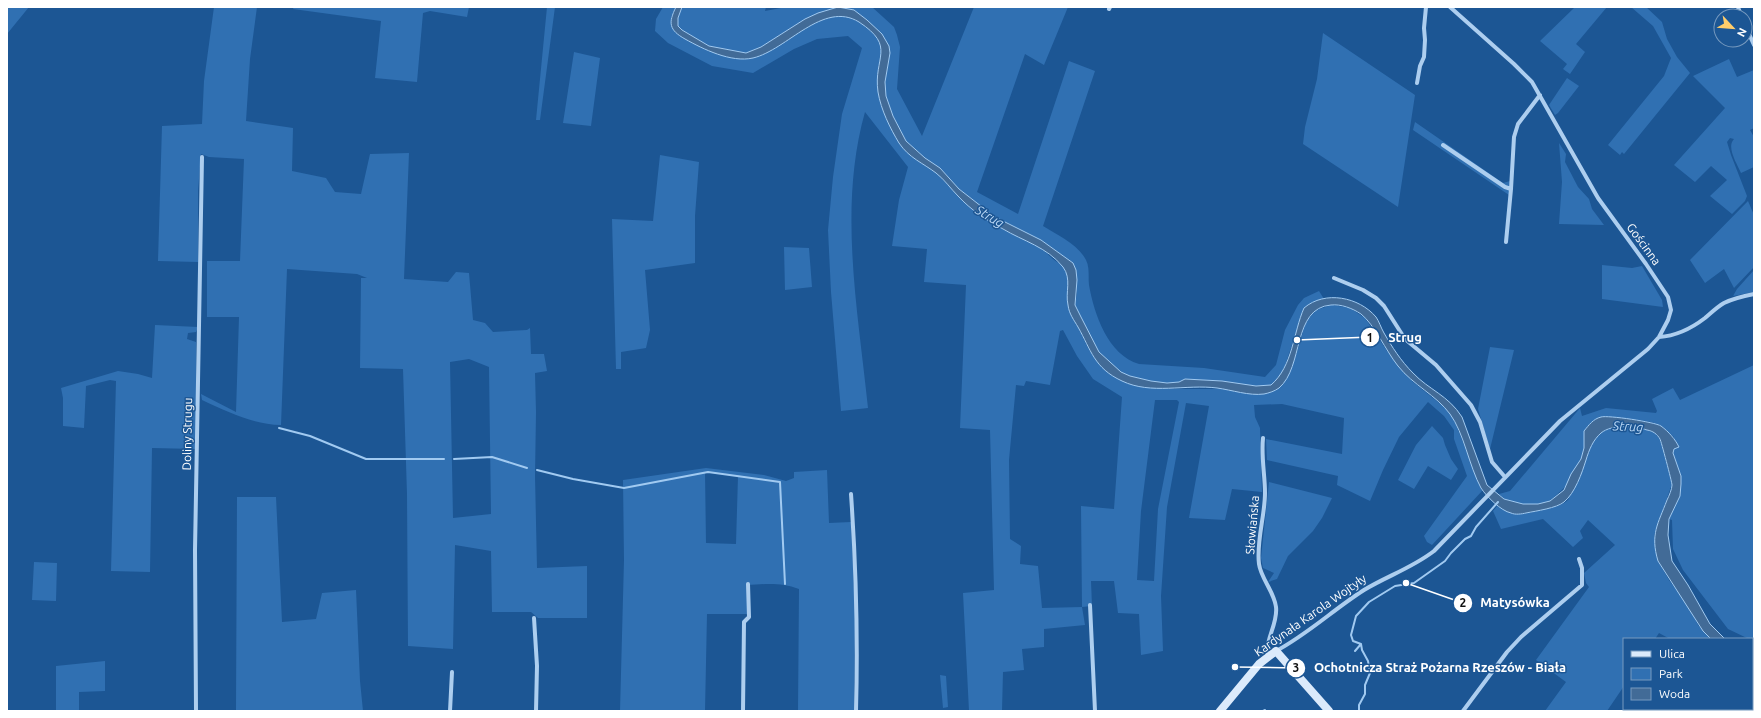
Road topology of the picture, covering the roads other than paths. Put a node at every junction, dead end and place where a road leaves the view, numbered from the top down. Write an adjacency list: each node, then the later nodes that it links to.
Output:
1 (1426, 7): 3 (street)
2 (1450, 7): 4 (street, Gościnna)
3 (1417, 83)
4 (1540, 95): 7 (street); 11 (street, Gościnna)
5 (1443, 145): 7 (street)
6 (202, 157): 22 (street, Doliny Strugu)
7 (1511, 189): 8 (street)
8 (1506, 242)
9 (1334, 278): 13 (street)
10 (1754, 294): 11 (street)
11 (1659, 337): 13 (street, Gościnna)
12 (1263, 438): 20 (street, Słowiańska)
13 (1505, 477): 15 (street, Gościnna)
14 (851, 494): 26 (street)
15 (1479, 504): 20 (street, Kardynała Karola Wojtyły)
16 (1580, 559): 30 (street)
17 (748, 584): 25 (street)
18 (1090, 605): 27 (street)
19 (534, 618): 24 (street)
20 (1273, 653): 28 (street, Kardynała Karola Wojtyły); 29 (street)
21 (452, 672): 23 (street)
22 (196, 711)
23 (450, 711)
24 (536, 711)
25 (743, 711)
26 (856, 711)
27 (1095, 711)
28 (1220, 711)
29 (1329, 711)
30 (1463, 711)

